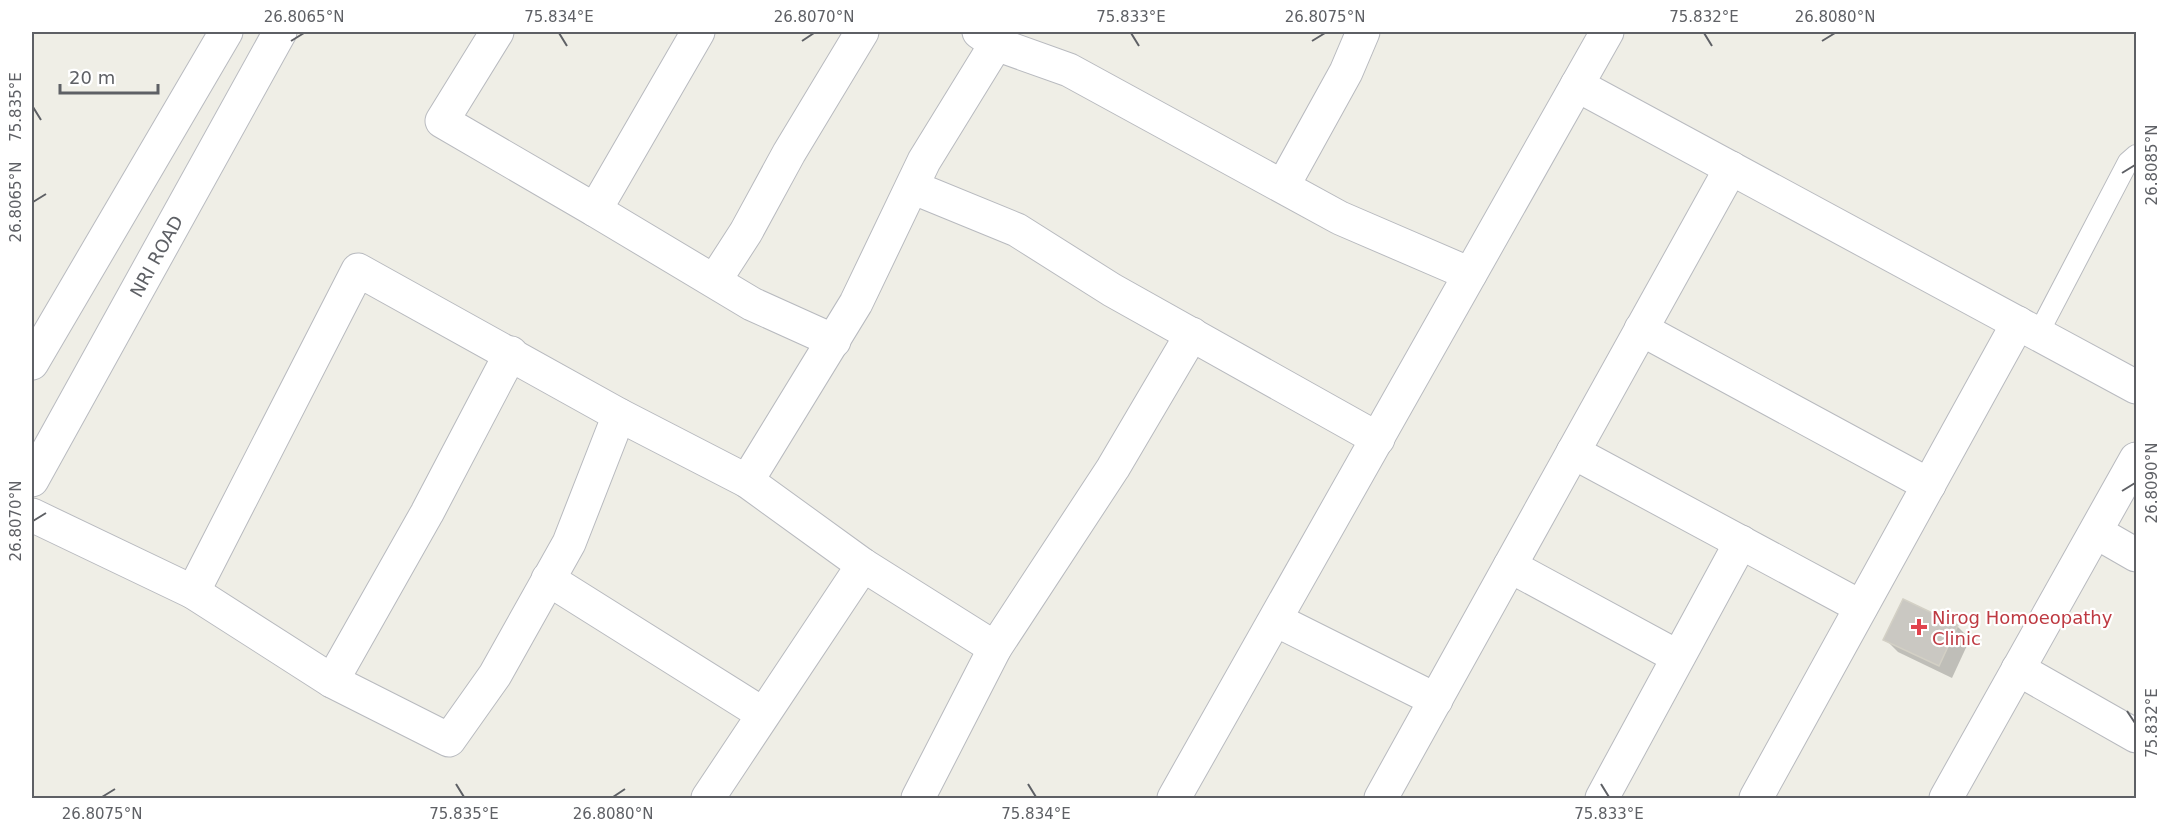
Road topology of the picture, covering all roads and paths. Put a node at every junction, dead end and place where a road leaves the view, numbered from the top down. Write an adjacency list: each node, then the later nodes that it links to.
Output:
1 (226, 32): 22 (street)
2 (279, 32): 29 (street, NRI ROAD)
3 (496, 32): 14 (street)
4 (698, 32): 14 (street)
5 (862, 32): 16 (street)
6 (1607, 32): 9 (street)
7 (1353, 35): 12 (street)
8 (988, 38): 12 (street); 13 (street)
9 (1577, 85): 11 (street); 15 (street)
10 (2136, 155): 17 (lane)
11 (1731, 168): 17 (street); 18 (street)
12 (1283, 186): 15 (street)
13 (912, 187): 19 (street); 20 (street)
14 (595, 210): 16 (street)
15 (1470, 274): 26 (street)
16 (715, 280): 20 (street)
17 (2033, 326): 23 (lane); 24 (street); 31 (street)
18 (1641, 329): 27 (street); 31 (street)
19 (1192, 334): 26 (street); 42 (street)
20 (834, 341): 30 (street)
21 (511, 353): 25 (street); 39 (street); 45 (street)
22 (32, 363)
23 (2136, 372)
24 (2136, 387)
25 (619, 415): 30 (street); 38 (street)
26 (1378, 439): 41 (street)
27 (1573, 453): 34 (street); 37 (street)
28 (2136, 459): 33 (street)
29 (32, 480)
30 (747, 481): 36 (street)
31 (1929, 485): 40 (street)
32 (32, 515): 39 (street)
33 (2096, 531): 35 (street); 44 (street)
34 (1741, 542): 40 (street); 43 (street)
35 (2136, 555)
36 (863, 565): 42 (street); 47 (street)
37 (1510, 566): 43 (street); 46 (street)
38 (548, 579): 45 (street); 47 (street)
39 (193, 592): 45 (street)
40 (1861, 607): 55 (street)
41 (1276, 620): 46 (street); 52 (street)
42 (995, 648): 50 (street)
43 (1678, 657): 54 (street)
44 (2018, 669): 48 (street); 49 (street)
45 (332, 681)
46 (1436, 700): 53 (street)
47 (763, 714): 51 (street)
48 (2136, 736)
49 (1957, 795)
50 (922, 797)
51 (708, 798)
52 (1174, 798)
53 (1382, 798)
54 (1602, 798)
55 (1756, 798)

